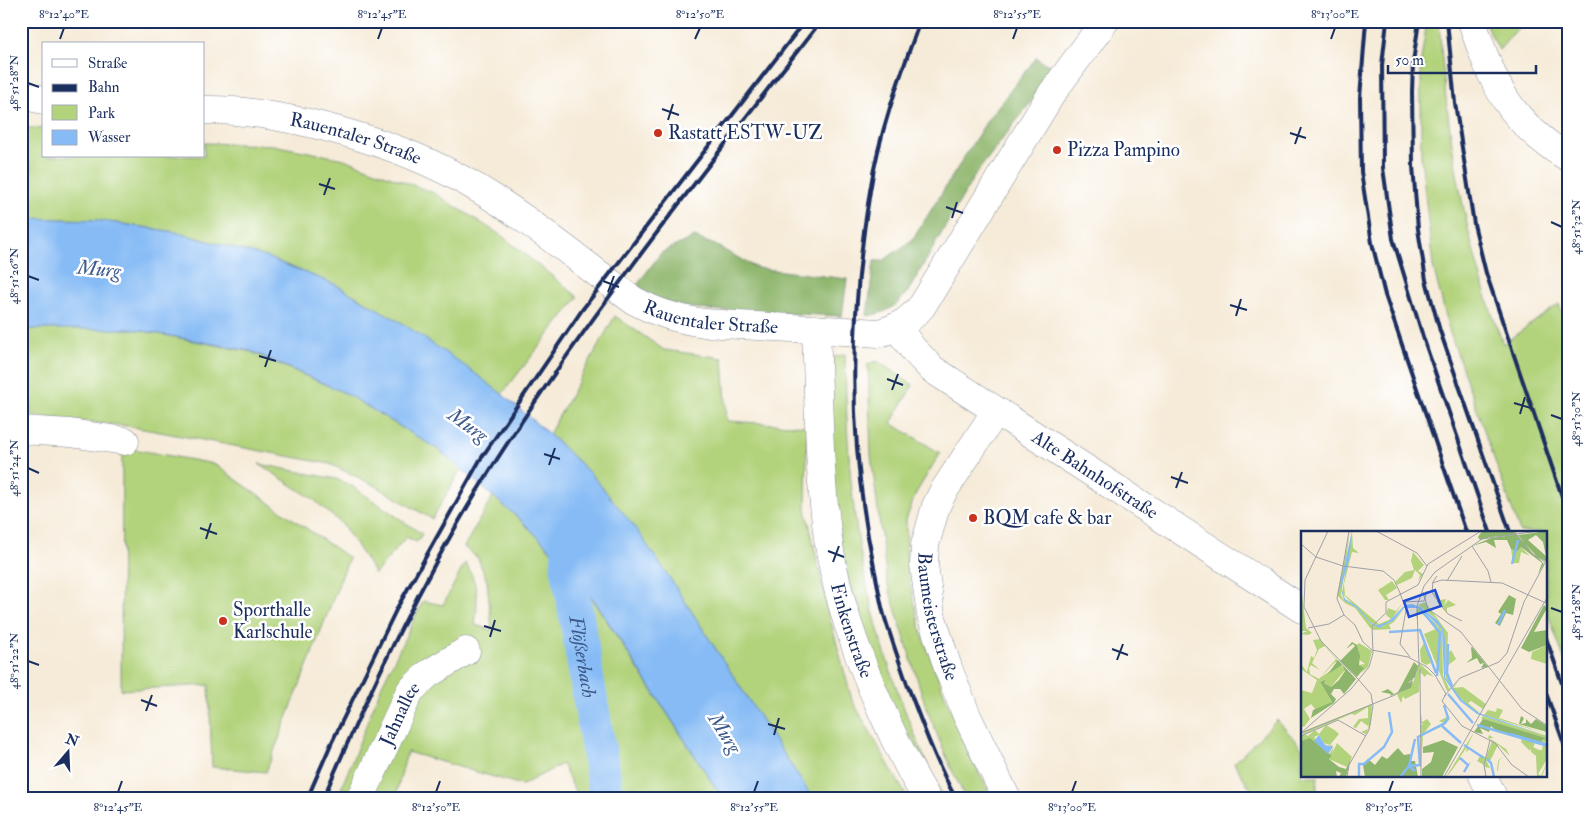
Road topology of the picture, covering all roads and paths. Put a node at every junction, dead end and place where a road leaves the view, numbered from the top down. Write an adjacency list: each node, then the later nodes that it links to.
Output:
1 (1105, 21): 7 (street, Rauentaler Straße)
2 (1472, 21): 6 (street)
3 (21, 96): 4 (street)
4 (42, 100)
5 (205, 110): 8 (street, Rauentaler Straße)
6 (1569, 158)
7 (897, 327): 8 (street, Rauentaler Straße); 9 (street, Alte Bahnhofstraße)
8 (816, 329): 16 (street, Finkenstraße)
9 (996, 412): 12 (street, Alte Bahnhofstraße); 17 (street, Baumeisterstraße)
10 (21, 430): 11 (street)
11 (125, 441)
12 (1301, 608)
13 (466, 651): 15 (street, Jahnallee)
14 (1484, 778): 18 (street)
15 (360, 799)
16 (927, 799)
17 (1007, 799)
18 (1494, 799)

